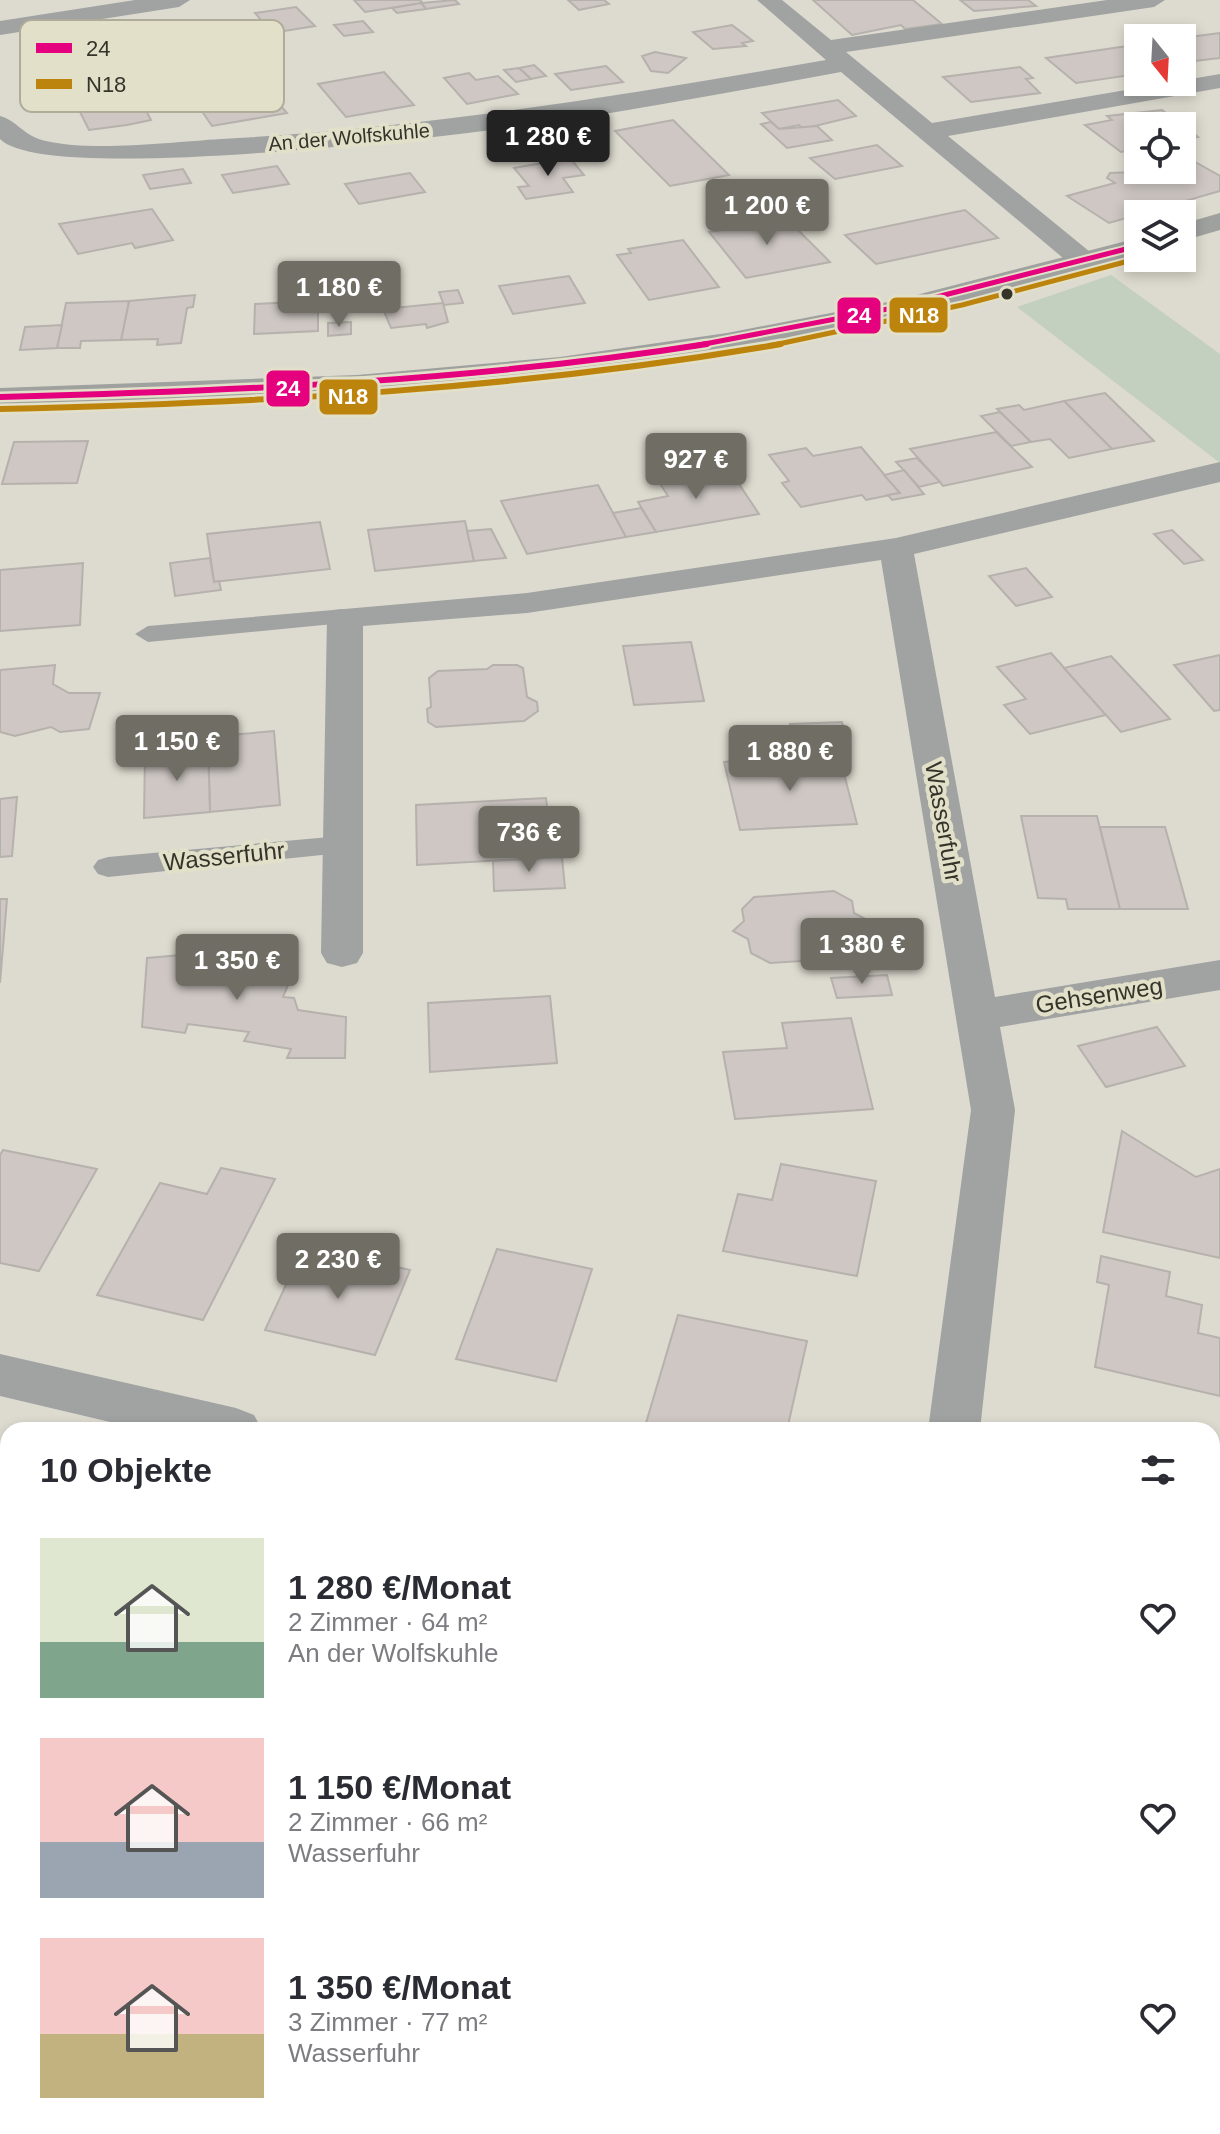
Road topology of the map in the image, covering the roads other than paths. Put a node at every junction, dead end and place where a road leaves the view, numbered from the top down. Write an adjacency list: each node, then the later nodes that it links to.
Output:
1 (179, 0): 4 (street)
2 (768, 0): 7 (street)
3 (1154, 0): 7 (street, An der Wolfskuhle)
4 (51, 20)
5 (20, 25): 6 (street)
6 (0, 28)
7 (837, 56): 9 (street, An der Wolfskuhle); 10 (street)
8 (1220, 81): 10 (street)
9 (0, 124)
10 (931, 131): 14 (street)
11 (1220, 221): 12 (main road)
12 (1196, 229)
13 (1124, 250): 14 (main road)
14 (1085, 262): 15 (main road)
15 (0, 397)
16 (1220, 472): 17 (street)
17 (896, 548): 18 (street); 24 (street, Wasserfuhr)
18 (345, 617): 19 (lane); 20 (street)
19 (148, 634)
20 (341, 845): 21 (lane, Wasserfuhr); 22 (street)
21 (108, 867)
22 (342, 953)
23 (1220, 975): 24 (street, Gehsenweg)
24 (978, 1015): 27 (street, Wasserfuhr)
25 (0, 1375): 26 (street)
26 (202, 1422)
27 (955, 1422)

